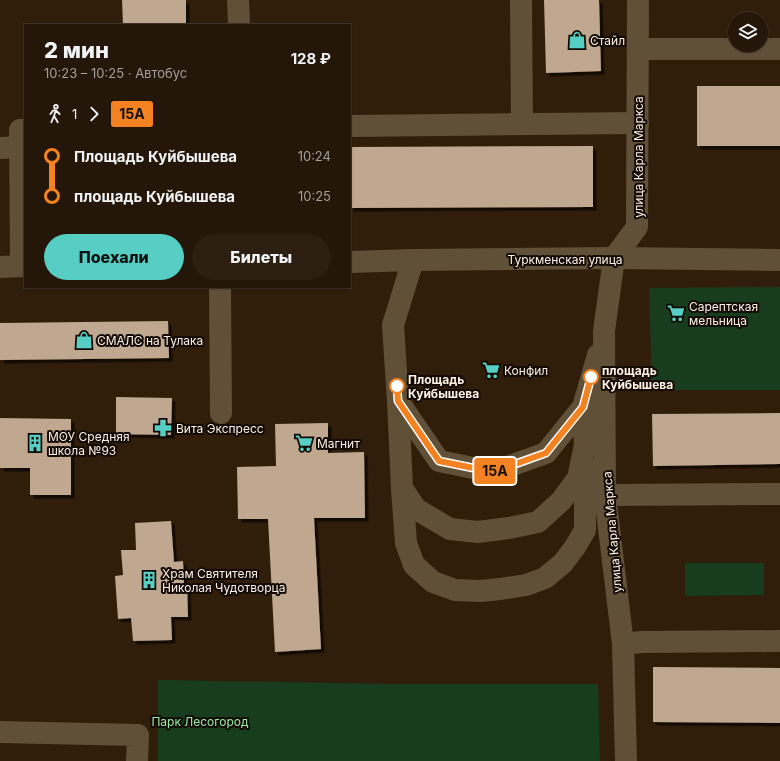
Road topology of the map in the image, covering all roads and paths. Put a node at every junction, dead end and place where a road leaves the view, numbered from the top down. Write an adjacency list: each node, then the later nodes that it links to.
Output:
1 (238, 0): 4 (street)
2 (521, 0): 8 (street)
3 (638, 0): 5 (street, улица Карла Маркса)
4 (239, 24)
5 (638, 49): 6 (street); 7 (street, улица Карла Маркса)
6 (780, 49)
7 (638, 123): 8 (street); 11 (street, улица Карла Маркса)
8 (522, 124): 9 (street)
9 (351, 126)
10 (15, 142): 15 (street)
11 (614, 258): 12 (street, Туркменская улица); 13 (street, Туркменская улица); 17 (street, улица Карла Маркса)
12 (413, 260): 14 (street, Туркменская улица); 18 (street)
13 (780, 260)
14 (351, 262)
15 (15, 266)
16 (220, 288): 20 (street)
17 (604, 331): 19 (street); 24 (street, улица Карла Маркса)
18 (398, 401): 19 (street); 22 (street)
19 (583, 407): 21 (street)
20 (221, 413)
21 (585, 445): 22 (street); 22 (street)
22 (402, 488)
23 (780, 494): 24 (street)
24 (605, 495): 26 (street, улица Карла Маркса)
25 (780, 641): 26 (street)
26 (623, 644): 29 (street, улица Карла Маркса)
27 (0, 732): 28 (street)
28 (137, 761)
29 (626, 761)

